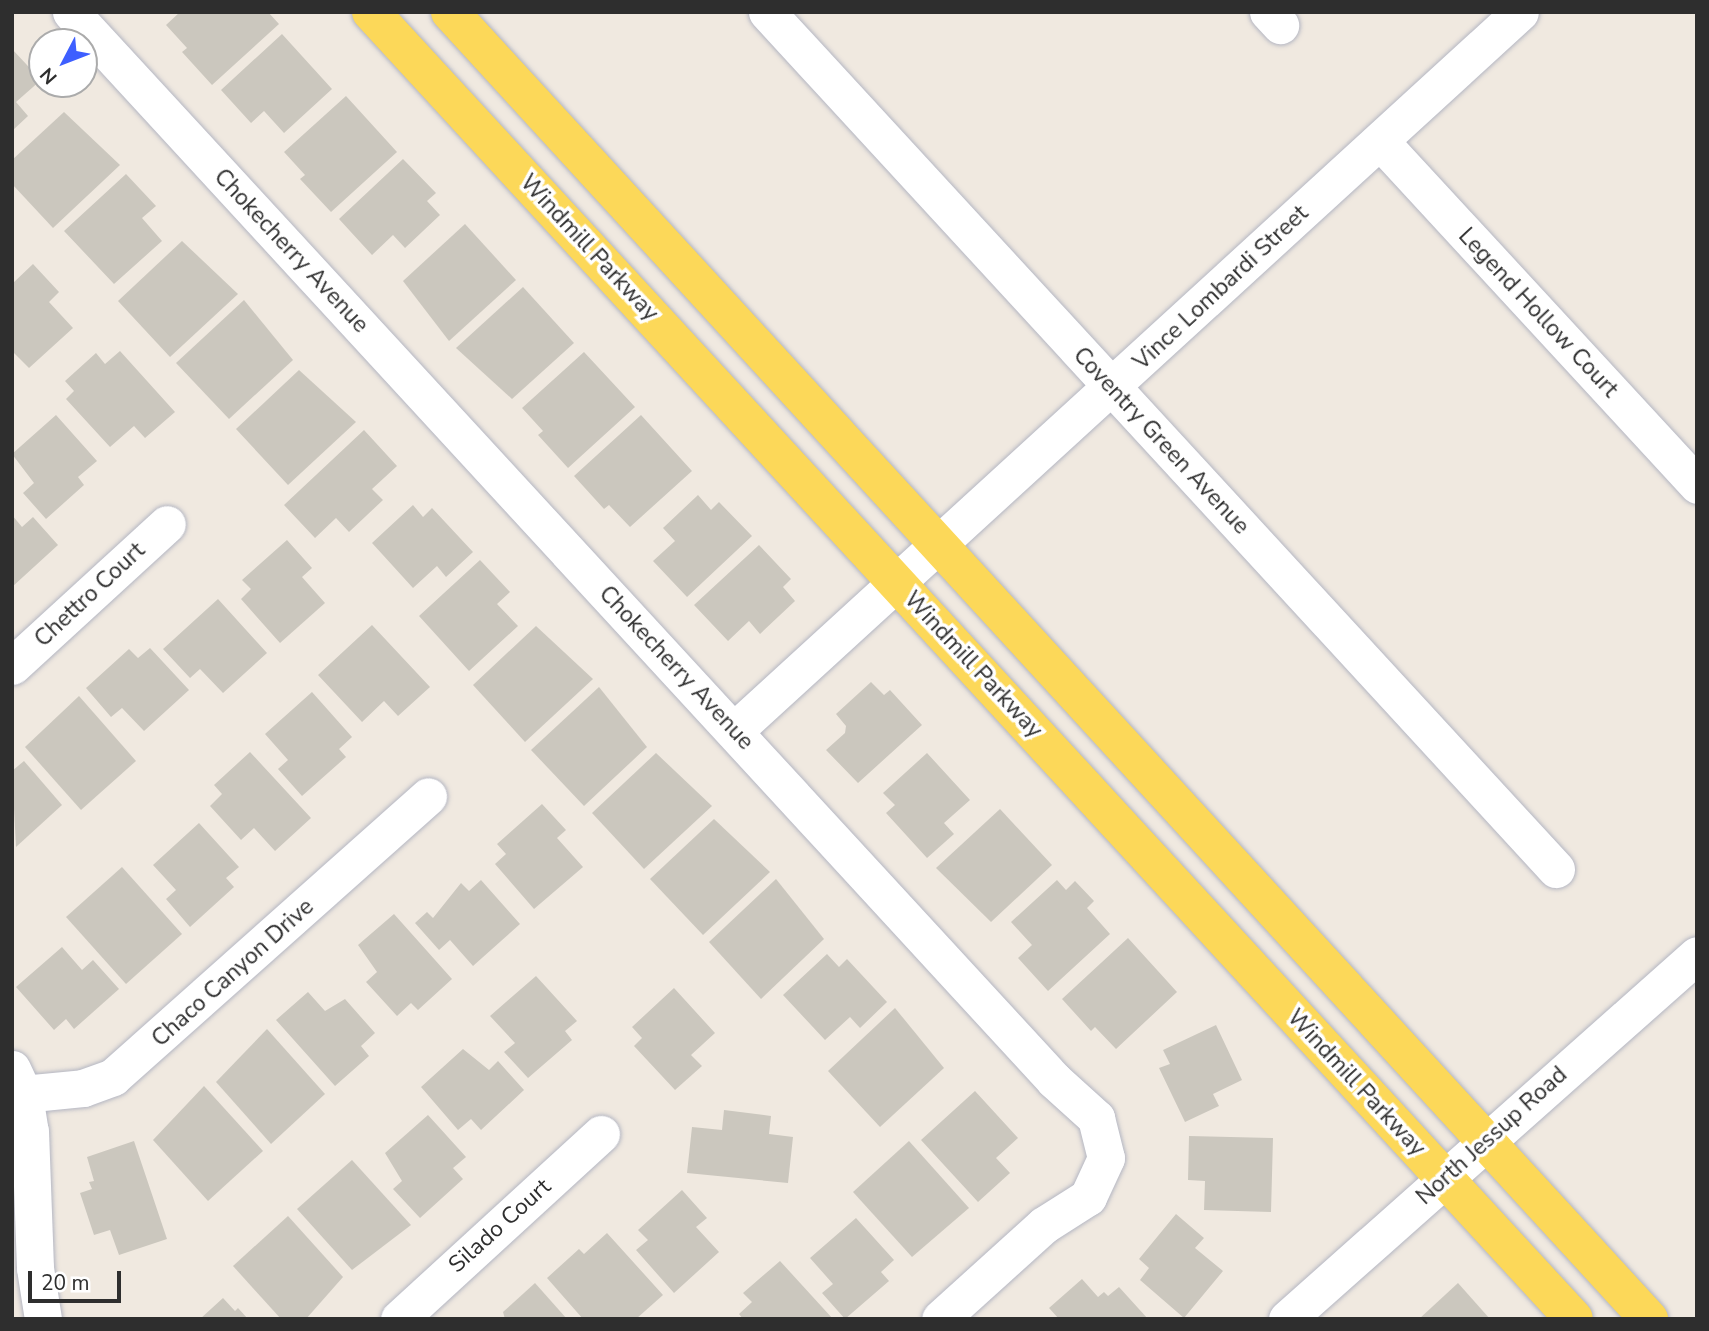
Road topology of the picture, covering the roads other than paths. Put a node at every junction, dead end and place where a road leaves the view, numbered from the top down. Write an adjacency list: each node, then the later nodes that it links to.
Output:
1 (71, 12): 13 (street, Chokecherry Avenue)
2 (371, 12): 11 (main road, Windmill Parkway)
3 (450, 12): 10 (main road)
4 (767, 12): 7 (street, Coventry Green Avenue)
5 (1520, 12): 6 (street, Vince Lombardi Street)
6 (1380, 141): 7 (street, Vince Lombardi Street); 8 (street, Legend Hollow Court)
7 (1113, 387): 10 (street, Vince Lombardi Street); 15 (street, Coventry Green Avenue)
8 (1697, 485)
9 (167, 524): 12 (street, Chettro Court)
10 (939, 546): 11 (street, Vince Lombardi Street); 19 (main road)
11 (898, 583): 13 (street, Vince Lombardi Street); 20 (main road, Windmill Parkway)
12 (12, 666)
13 (734, 732): 23 (street, Chokecherry Avenue)
14 (428, 796): 17 (street, Chaco Canyon Drive)
15 (1556, 869)
16 (1697, 955): 19 (street, North Jessup Road)
17 (16, 1086): 21 (street)
18 (601, 1134): 22 (street, Silado Court)
19 (1486, 1142): 20 (street, North Jessup Road); 26 (main road)
20 (1444, 1178): 24 (street, North Jessup Road); 25 (main road, Windmill Parkway)
21 (43, 1319)
22 (399, 1319)
23 (940, 1319)
24 (1287, 1319)
25 (1574, 1319)
26 (1649, 1319)

